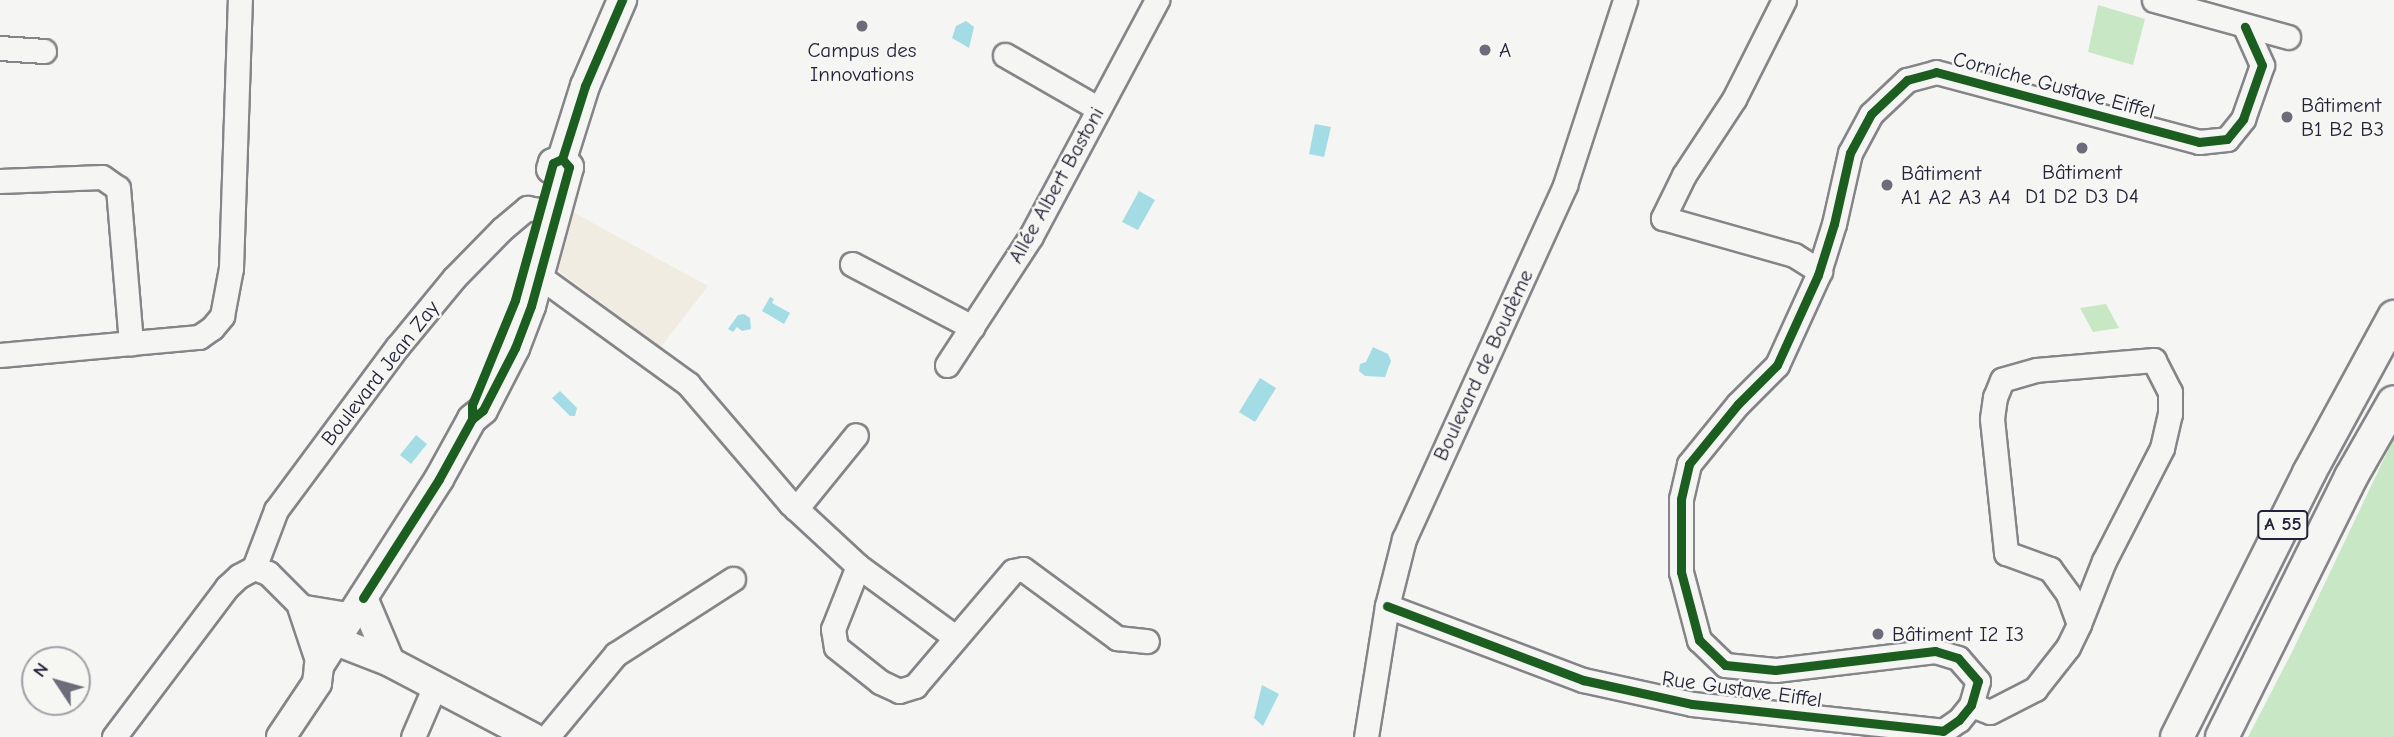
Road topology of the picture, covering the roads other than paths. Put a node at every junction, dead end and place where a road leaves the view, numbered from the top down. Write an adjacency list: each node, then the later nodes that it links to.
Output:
1 (240, 0): 20 (street)
2 (622, 0): 14 (main road)
3 (1157, 0): 12 (street, Allée Albert Bastoni)
4 (1625, 0): 31 (street, Boulevard de Boudème)
5 (1784, 0): 16 (street)
6 (2154, 0): 7 (street)
7 (2245, 27): 8 (street); 16 (street, Corniche Gustave Eiffel)
8 (2288, 37)
9 (0, 48): 10 (street)
10 (44, 51)
11 (1005, 55): 12 (street)
12 (1099, 109): 19 (street, Allée Albert Bastoni)
13 (0, 181): 20 (street)
14 (547, 213): 17 (main road); 27 (street, Boulevard Jean Zay)
15 (852, 264): 19 (street)
16 (1820, 271): 39 (street, Corniche Gustave Eiffel)
17 (531, 274): 25 (street); 30 (main road)
18 (2394, 317): 47 (highway, A 55)
19 (972, 327): 22 (street, Allée Albert Bastoni)
20 (131, 342): 21 (street)
21 (0, 355)
22 (947, 365)
23 (2394, 402): 48 (highway, A 55)
24 (856, 435): 25 (street)
25 (796, 509): 26 (street)
26 (858, 566): 33 (street); 33 (street)
27 (254, 568): 29 (street); 40 (street)
28 (733, 579): 45 (street)
29 (299, 606): 30 (street); 34 (street); 37 (street)
30 (358, 606): 34 (main road); 36 (main road)
31 (1387, 606): 39 (street, Rue Gustave Eiffel); 46 (street, Boulevard de Boudème)
32 (2080, 624): 32 (street); 39 (street)
33 (955, 637): 35 (street)
34 (336, 641): 36 (main road); 37 (main road)
35 (1147, 641)
36 (390, 662): 38 (main road)
37 (319, 666): 41 (main road); 42 (main road)
38 (435, 686): 43 (street); 44 (main road)
39 (1970, 705)
40 (116, 735)
41 (262, 737)
42 (281, 737)
43 (413, 737)
44 (532, 737)
45 (547, 737)
46 (1366, 737)
47 (2178, 737)
48 (2222, 737)

